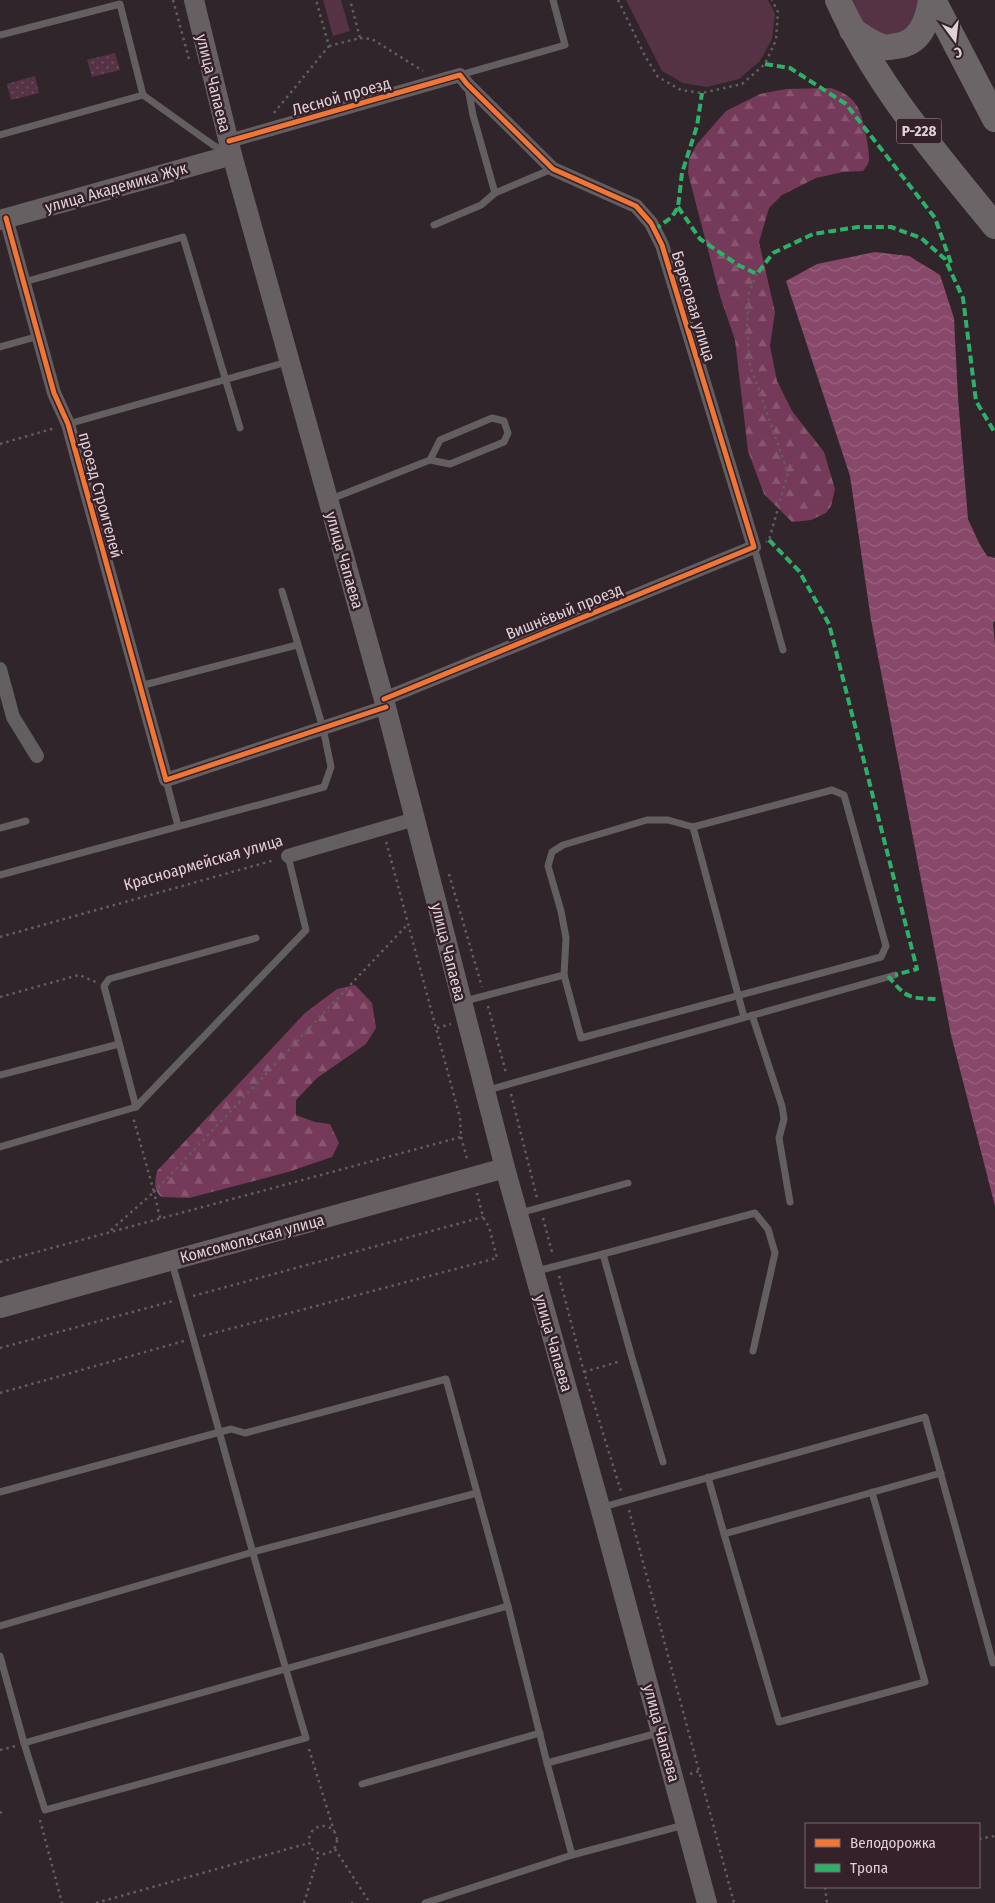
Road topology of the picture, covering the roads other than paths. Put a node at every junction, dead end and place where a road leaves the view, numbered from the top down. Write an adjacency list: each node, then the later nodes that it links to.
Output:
1 (194, 0): 11 (street, улица Чапаева)
2 (553, 0): 7 (lane)
3 (838, 0): 5 (highway, Р-228)
4 (932, 0): 5 (highway); 9 (highway)
5 (851, 30): 16 (highway, Р-228)
6 (0, 35): 8 (lane)
7 (464, 80): 11 (street, Лесной проезд); 12 (street, Береговая улица); 13 (lane)
8 (143, 95): 10 (lane); 11 (lane)
9 (995, 119)
10 (0, 134)
11 (230, 148): 14 (street, улица Академика Жук); 20 (street, улица Чапаева)
12 (553, 169): 13 (lane); 26 (street, Береговая улица)
13 (495, 193): 15 (lane)
14 (3, 219): 17 (street, проезд Строителей)
15 (434, 224)
16 (995, 226)
17 (24, 282): 18 (street, проезд Строителей); 21 (lane)
18 (39, 336): 19 (lane); 22 (street, проезд Строителей)
19 (0, 347)
20 (290, 361): 21 (lane); 25 (street, улица Чапаева)
21 (225, 380): 22 (lane); 23 (lane)
22 (68, 424): 31 (street, проезд Строителей)
23 (240, 428)
24 (430, 460): 24 (lane); 25 (lane)
25 (328, 500): 32 (street, улица Чапаева)
26 (754, 547): 29 (lane); 32 (street, Вишнёвый проезд)
27 (282, 591): 28 (lane)
28 (297, 644): 31 (lane); 33 (lane)
29 (783, 650)
30 (0, 669): 34 (street)
31 (140, 686): 35 (street, проезд Строителей)
32 (385, 703): 33 (street, Вишнёвый проезд); 36 (street, улица Чапаева)
33 (323, 728): 35 (street, Вишнёвый проезд); 38 (lane)
34 (37, 756)
35 (166, 780): 38 (lane, проезд Строителей)
36 (415, 820): 41 (street, Красноармейская улица); 47 (street, улица Чапаева)
37 (26, 821): 40 (lane)
38 (178, 826): 42 (lane)
39 (693, 827): 44 (lane); 46 (lane); 46 (lane)
40 (0, 828)
41 (288, 856): 52 (lane)
42 (0, 875)
43 (256, 938): 49 (lane)
44 (564, 975): 46 (lane); 47 (lane)
45 (894, 975): 48 (lane)
46 (738, 995): 48 (lane)
47 (462, 1002): 51 (street, улица Чапаева)
48 (748, 1016): 51 (lane); 56 (lane)
49 (119, 1044): 50 (lane); 52 (lane)
50 (0, 1075)
51 (485, 1091): 54 (street, улица Чапаева)
52 (133, 1108): 53 (lane)
53 (0, 1146)
54 (505, 1168): 57 (street, улица Чапаева); 59 (street, Комсомольская улица)
55 (628, 1183): 57 (lane)
56 (790, 1202)
57 (517, 1214): 60 (street, улица Чапаева)
58 (603, 1254): 60 (lane); 62 (lane); 64 (lane)
59 (172, 1260): 61 (street, Комсомольская улица); 63 (lane)
60 (534, 1272): 70 (street, улица Чапаева)
61 (0, 1308)
62 (753, 1351)
63 (219, 1432): 67 (lane); 69 (lane); 72 (lane)
64 (663, 1462)
65 (941, 1473): 66 (lane); 68 (lane); 76 (lane)
66 (708, 1477): 70 (lane); 71 (lane)
67 (0, 1492)
68 (872, 1492): 71 (lane); 71 (lane)
69 (476, 1493): 72 (lane); 73 (lane)
70 (600, 1508): 78 (street, улица Чапаева)
71 (724, 1534)
72 (252, 1552): 74 (lane); 77 (lane)
73 (508, 1606): 77 (lane); 79 (lane)
74 (0, 1626)
75 (0, 1656): 80 (lane)
76 (993, 1663)
77 (286, 1670): 80 (lane); 80 (lane)
78 (662, 1732): 81 (lane); 83 (street, улица Чапаева)
79 (540, 1734): 81 (lane); 82 (lane)
80 (24, 1743)
81 (547, 1762): 84 (lane)
82 (362, 1784)
83 (687, 1825): 84 (lane); 86 (street, улица Чапаева)
84 (572, 1855): 85 (lane)
85 (425, 1903)
86 (707, 1903)

